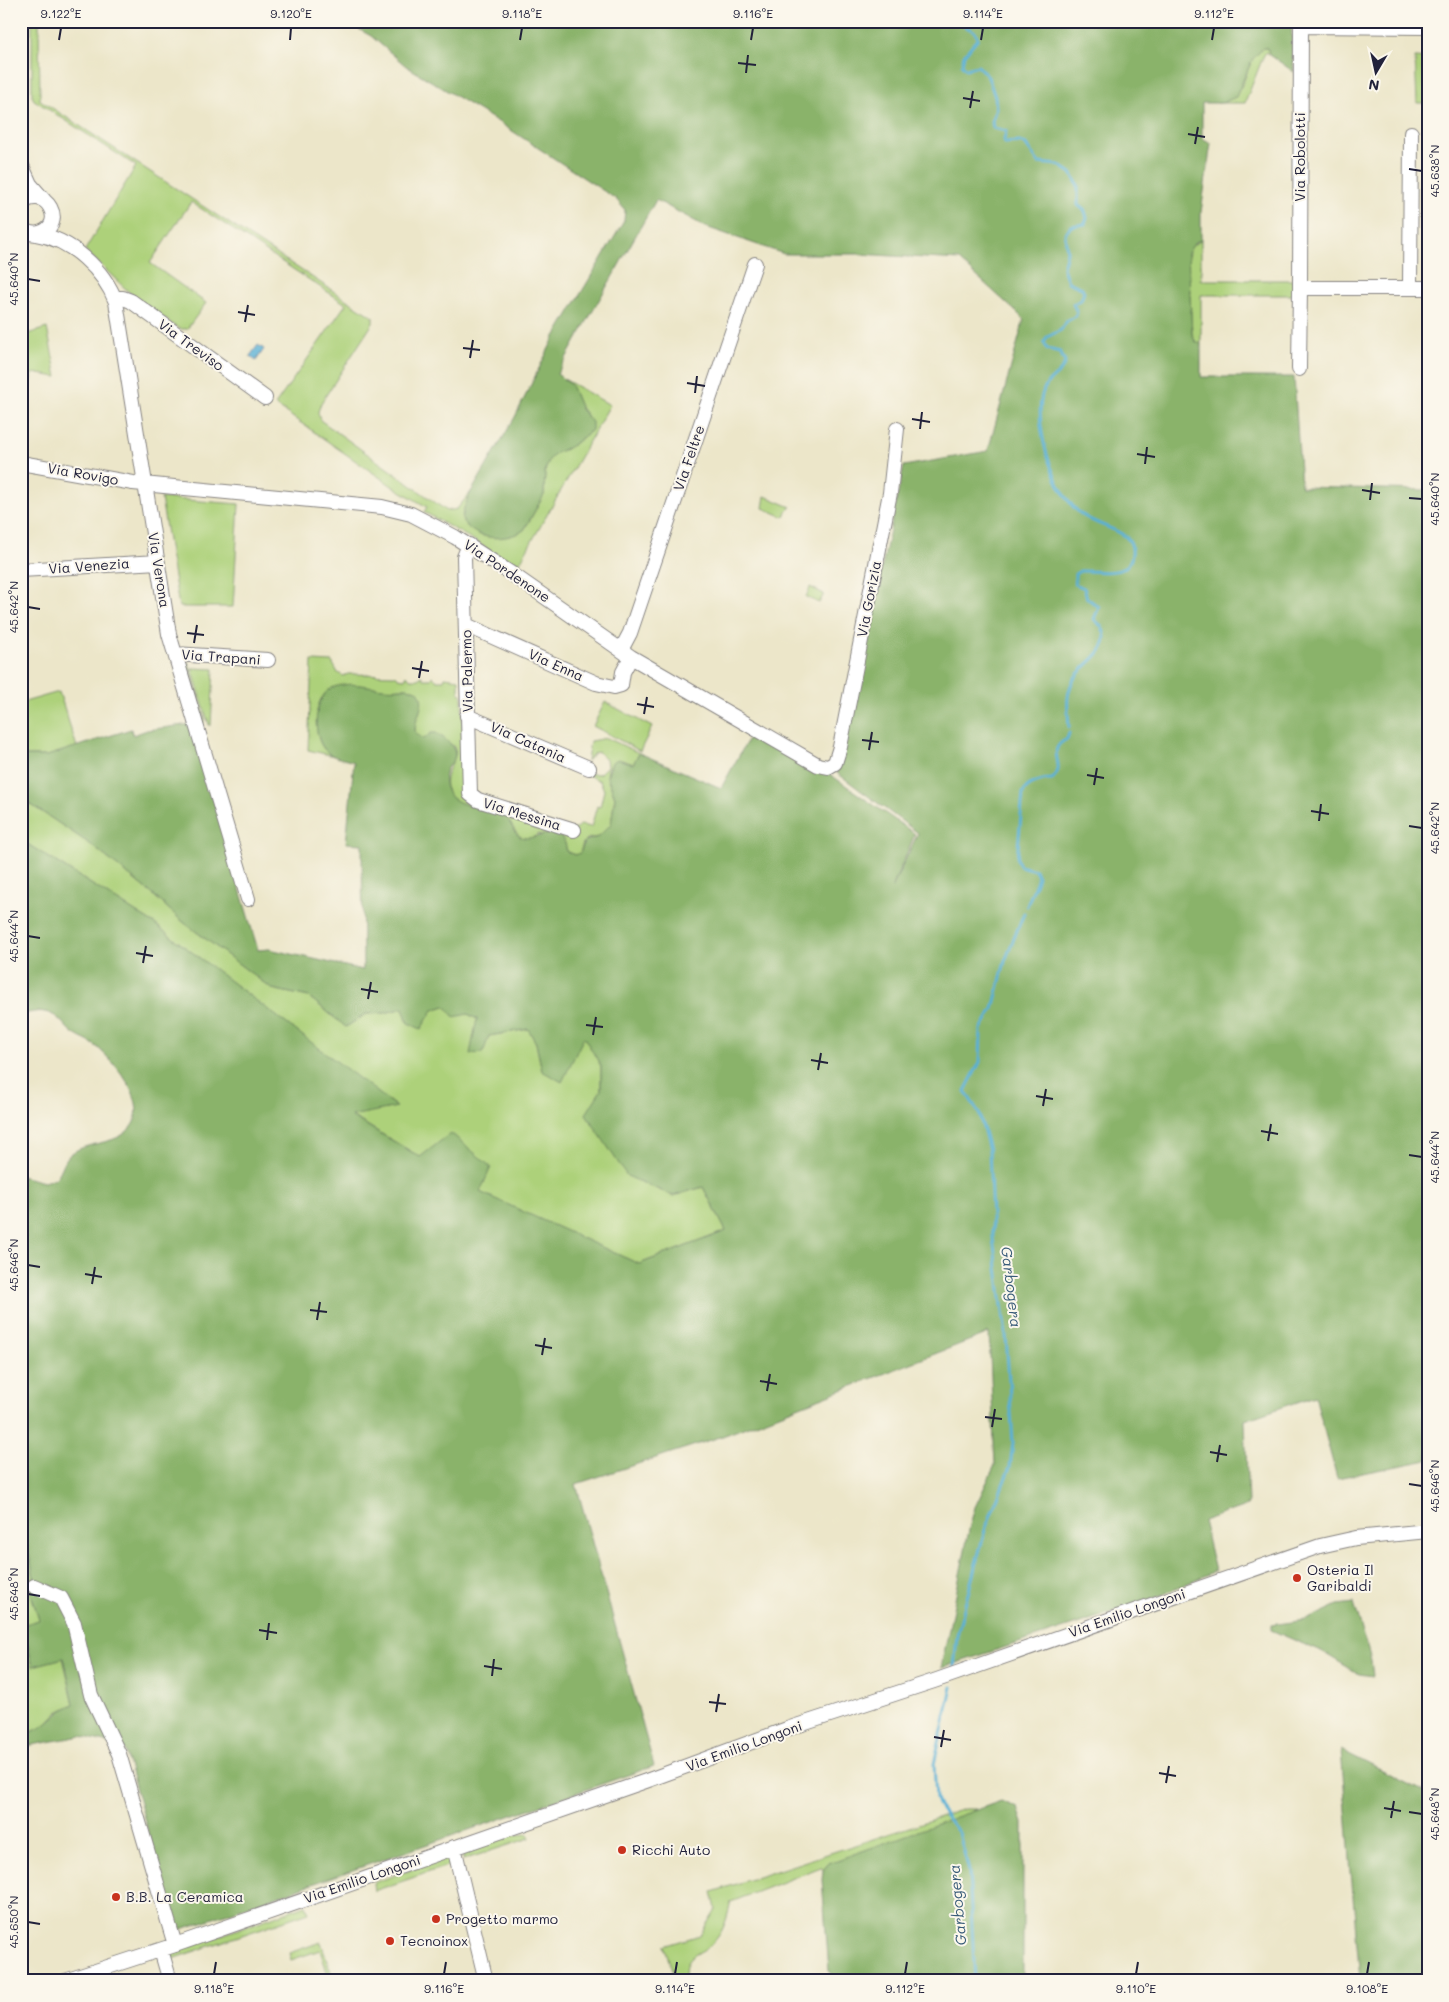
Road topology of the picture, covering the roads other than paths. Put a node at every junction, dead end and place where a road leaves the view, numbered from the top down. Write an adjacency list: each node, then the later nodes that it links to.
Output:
1 (1301, 24): 2 (street, Via Robolotti); 13 (street, Via Robolotti)
2 (1428, 28)
3 (1411, 133): 14 (street)
4 (21, 160): 5 (street)
5 (22, 166): 6 (street); 7 (street, Via Verona)
6 (21, 197)
7 (44, 200): 8 (street); 9 (street, Via Verona)
8 (21, 204)
9 (53, 217): 10 (street); 11 (street, Via Verona)
10 (27, 232): 11 (street, Via Verona)
11 (72, 250): 16 (street, Via Verona)
12 (755, 264): 27 (street, Via Feltre)
13 (1300, 288): 14 (street); 17 (street, Via Robolotti)
14 (1410, 288): 15 (street)
15 (1428, 288)
16 (114, 298): 18 (street, Via Treviso); 21 (street, Via Verona)
17 (1299, 369)
18 (265, 398)
19 (897, 429): 30 (street, Via Gorizia)
20 (21, 463): 21 (street, Via Rovigo)
21 (145, 484): 22 (street, Via Pordenone); 23 (street, Via Verona)
22 (469, 545): 25 (street, Via Palermo); 27 (street, Via Pordenone)
23 (158, 562): 24 (street, Via Venezia); 26 (street, Via Verona)
24 (21, 570)
25 (466, 625): 27 (street, Via Enna); 29 (street, Via Palermo)
26 (175, 654): 28 (street, Via Trapani); 34 (street, Via Verona)
27 (626, 654): 30 (street, Via Pordenone)
28 (268, 660)
29 (468, 716): 31 (street, Via Catania); 32 (street, Via Palermo)
30 (831, 766)
31 (589, 768)
32 (472, 797): 33 (street, Via Messina)
33 (574, 830)
34 (248, 899)
35 (1428, 1531): 37 (street, Via Emilio Longoni)
36 (34, 1586): 38 (street)
37 (454, 1847): 38 (street, Via Emilio Longoni); 42 (street)
38 (175, 1945): 39 (street, Via Emilio Longoni)
39 (161, 1950): 40 (street, Via Emilio Longoni); 41 (street)
40 (65, 1981)
41 (170, 1981)
42 (486, 1981)

